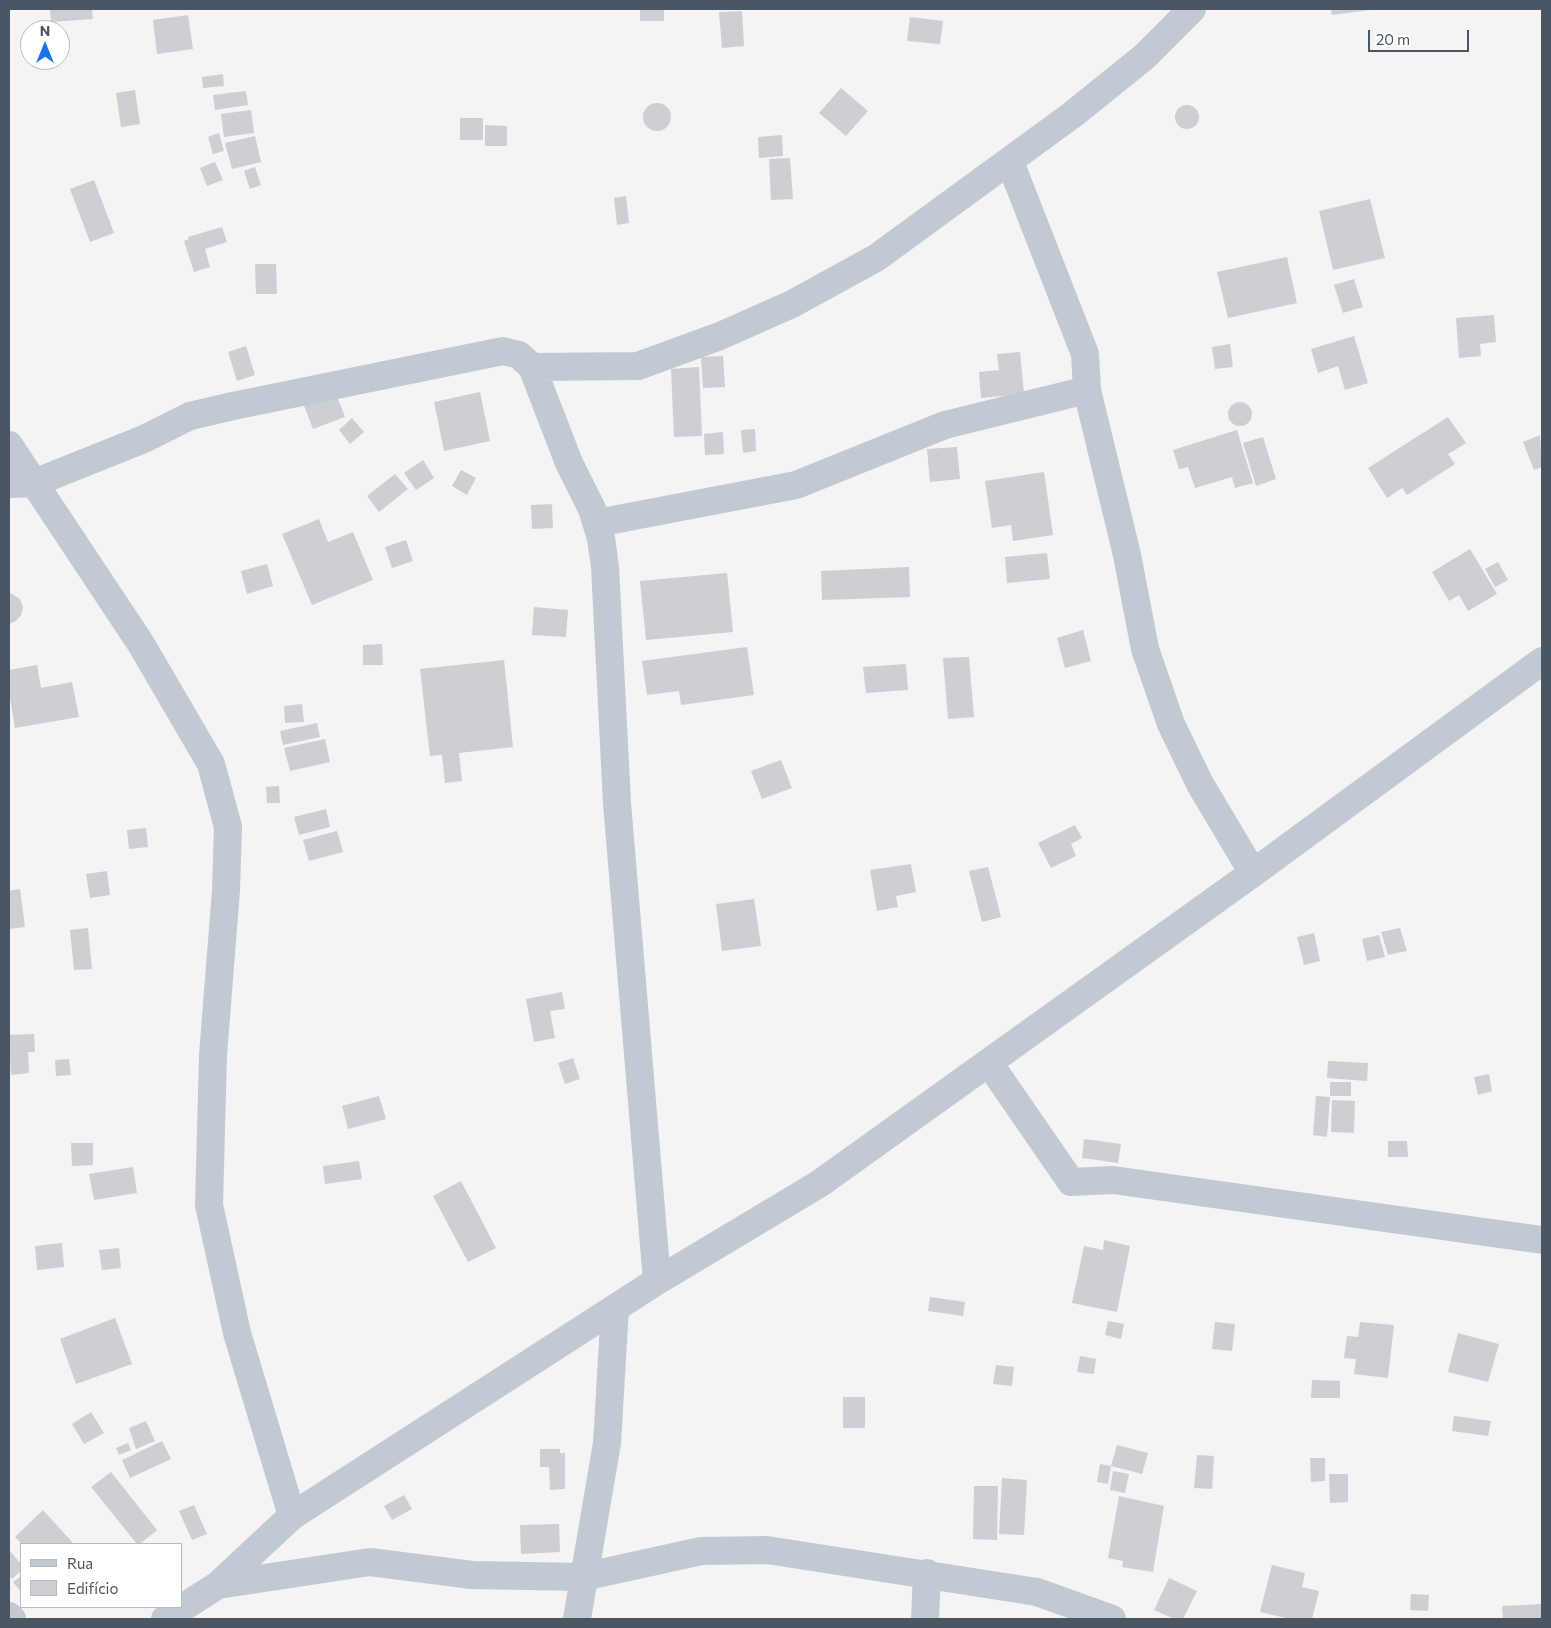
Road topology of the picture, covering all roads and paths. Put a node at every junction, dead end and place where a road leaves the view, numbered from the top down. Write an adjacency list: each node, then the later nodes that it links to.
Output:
1 (1192, 9): 2 (street)
2 (1010, 162): 3 (street); 4 (street)
3 (532, 367): 6 (street); 7 (street)
4 (1087, 390): 7 (street); 9 (street)
5 (9, 445): 6 (street)
6 (21, 484): 14 (street)
7 (597, 523): 12 (street)
8 (1542, 661): 9 (street)
9 (1253, 873): 10 (street)
10 (988, 1063): 11 (street); 12 (street)
11 (1542, 1240)
12 (658, 1282): 13 (street)
13 (615, 1308): 14 (street); 16 (street)
14 (292, 1516): 17 (street)
15 (927, 1573): 16 (street); 22 (street); 23 (street)
16 (583, 1577): 17 (street); 21 (street)
17 (218, 1585): 20 (street)
18 (9, 1616): 19 (street)
19 (12, 1619)
20 (165, 1619)
21 (577, 1619)
22 (925, 1619)
23 (1112, 1619)

